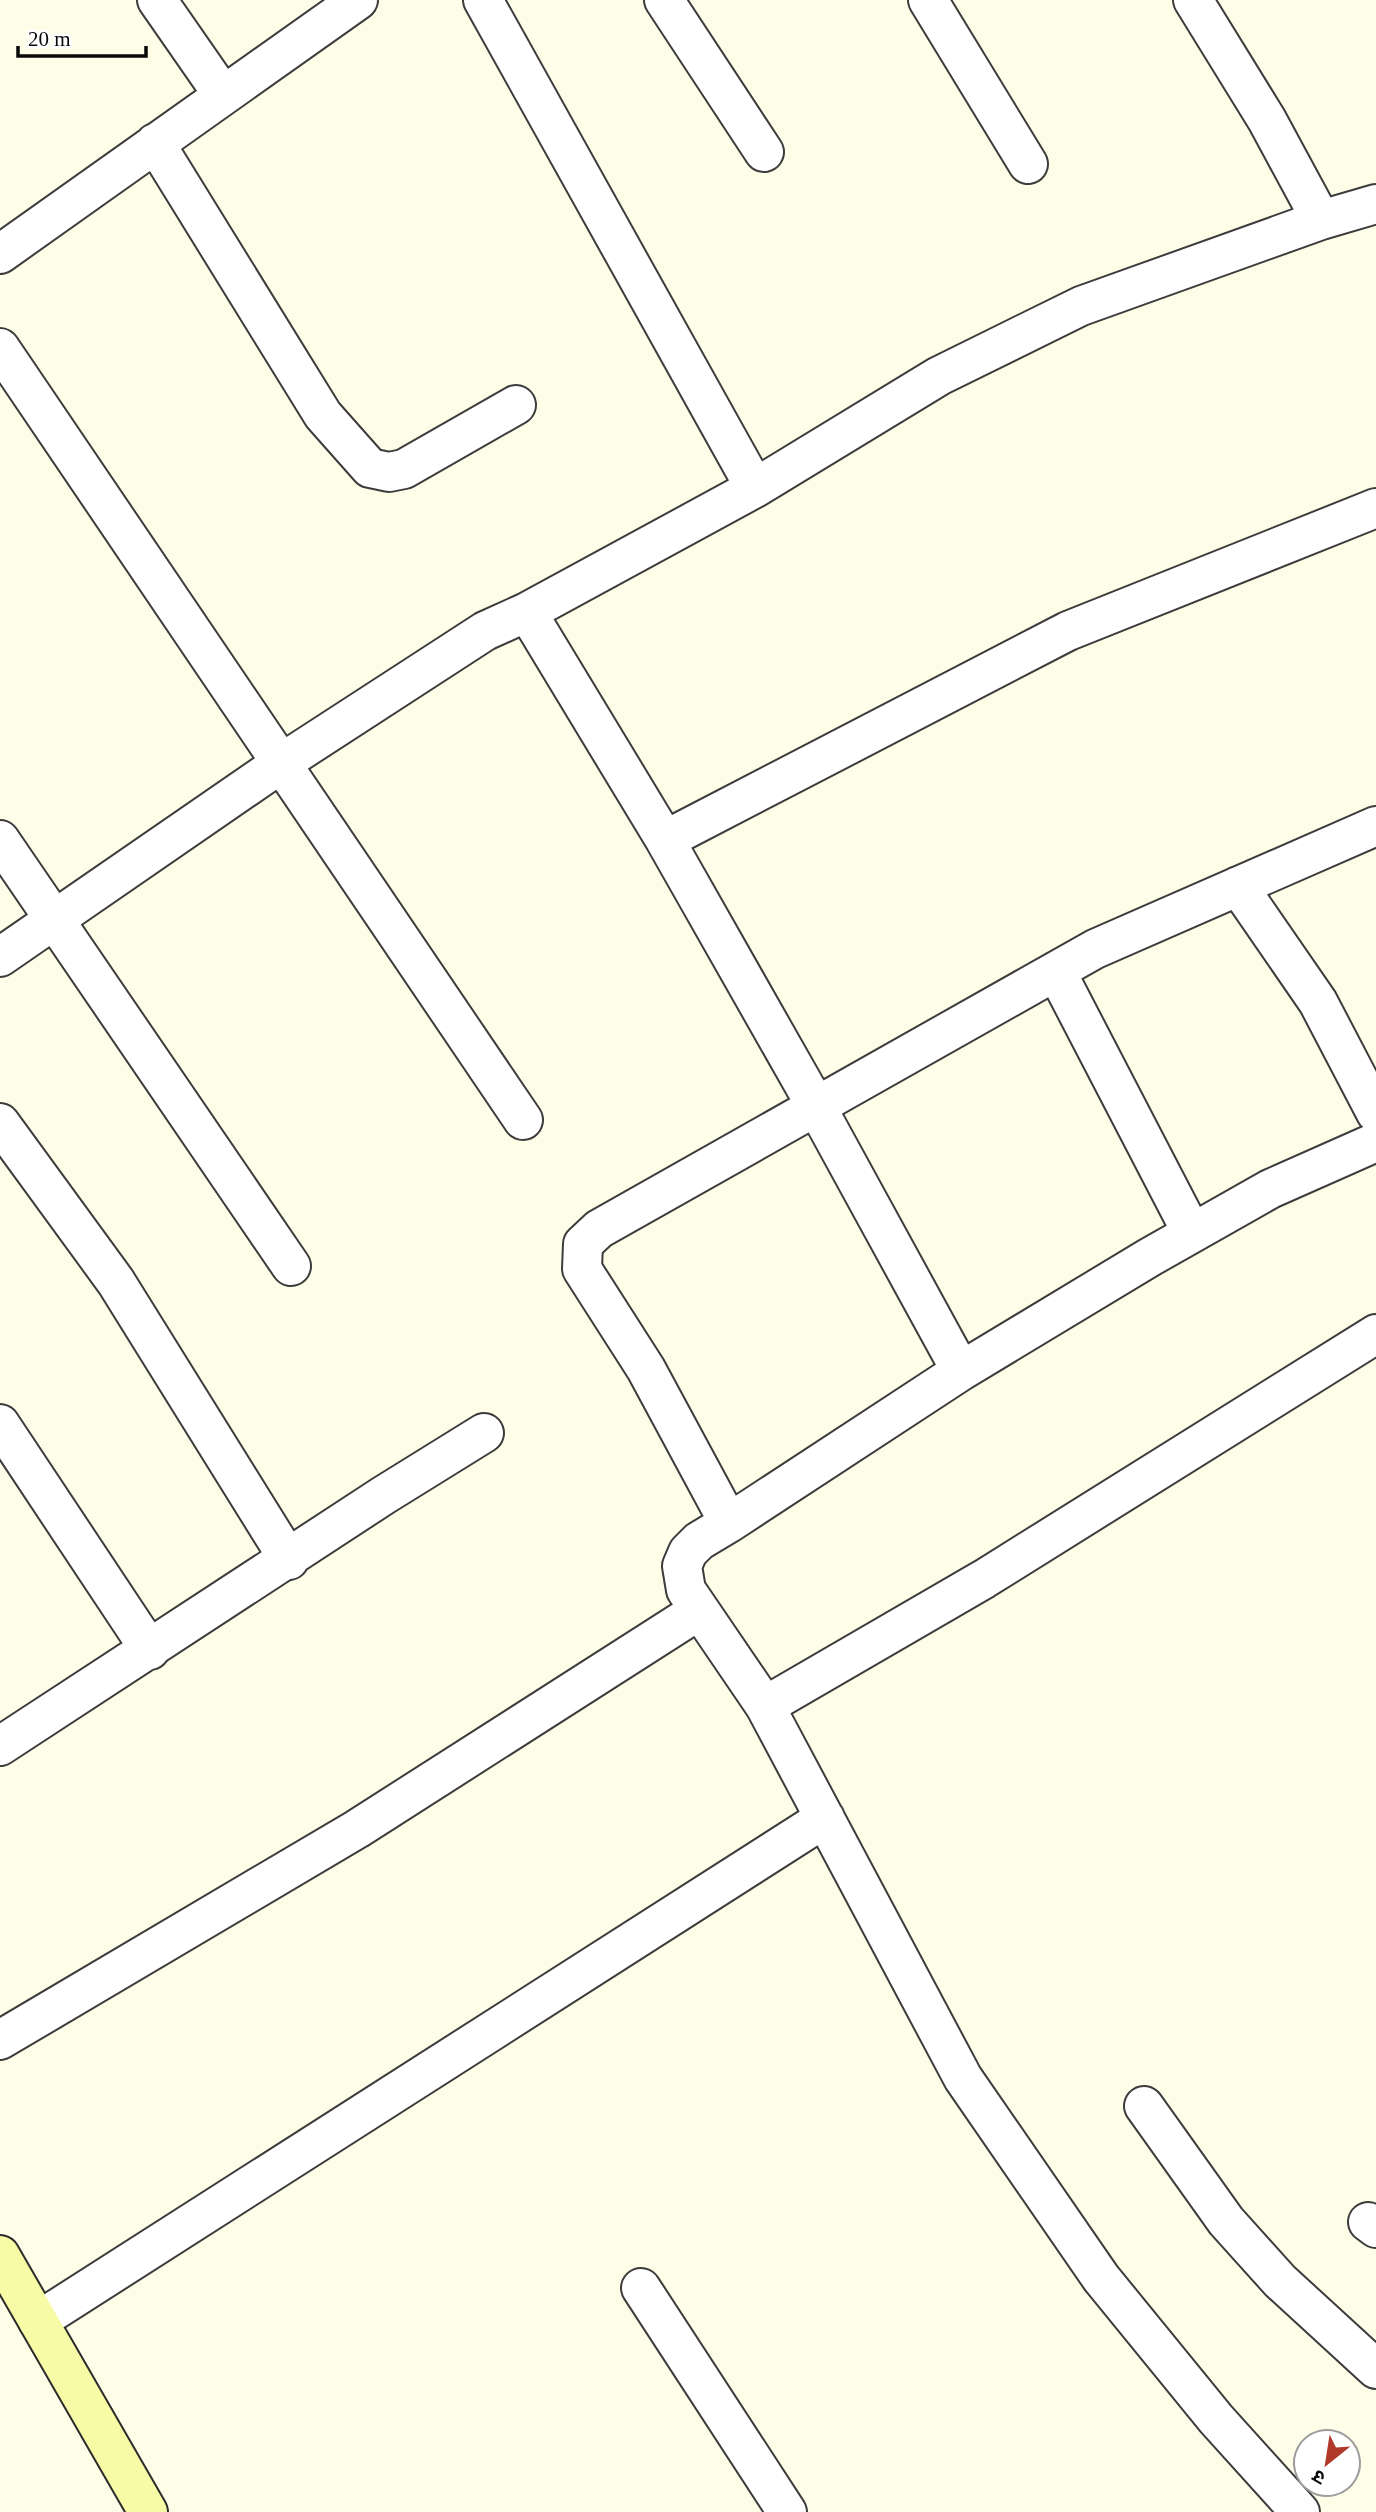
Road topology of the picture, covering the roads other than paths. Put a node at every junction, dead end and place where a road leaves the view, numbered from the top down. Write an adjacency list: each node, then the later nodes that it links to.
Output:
1 (157, 0): 7 (street)
2 (358, 0): 7 (street)
3 (483, 0): 16 (street)
4 (664, 0): 9 (street)
5 (928, 0): 10 (street)
6 (1193, 0): 12 (street)
7 (223, 95): 8 (street)
8 (155, 143): 13 (street); 15 (street)
9 (765, 152)
10 (1028, 164)
11 (1376, 204): 12 (street)
12 (1321, 220): 16 (street)
13 (0, 254)
14 (0, 348): 19 (street)
15 (516, 405)
16 (755, 488): 18 (street)
17 (1376, 508): 22 (street)
18 (527, 612): 19 (street); 22 (street)
19 (280, 764): 24 (street); 29 (street)
20 (1376, 826): 23 (street)
21 (0, 840): 24 (street)
22 (665, 840): 27 (street)
23 (1238, 886): 26 (street); 28 (street)
24 (56, 919): 25 (street); 33 (street)
25 (0, 957)
26 (1056, 971): 27 (street); 32 (street)
27 (816, 1106): 35 (street); 38 (street)
28 (1376, 1113)
29 (523, 1121)
30 (0, 1123): 39 (street)
31 (1376, 1142): 32 (street)
32 (1192, 1233): 35 (street)
33 (291, 1266)
34 (1376, 1334): 42 (street)
35 (961, 1371): 38 (street)
36 (0, 1424): 41 (street)
37 (484, 1433): 39 (street)
38 (729, 1523): 40 (street)
39 (289, 1560): 41 (street)
40 (698, 1611): 42 (street); 45 (street)
41 (150, 1650): 43 (street)
42 (765, 1706): 44 (street)
43 (0, 1746)
44 (825, 1818): 49 (street); 53 (street)
45 (0, 2040)
46 (1144, 2106): 50 (street)
47 (0, 2255): 49 (street)
48 (641, 2288): 52 (street)
49 (38, 2321): 51 (street)
50 (1376, 2369)
51 (138, 2508)
52 (787, 2512)
53 (1300, 2512)

